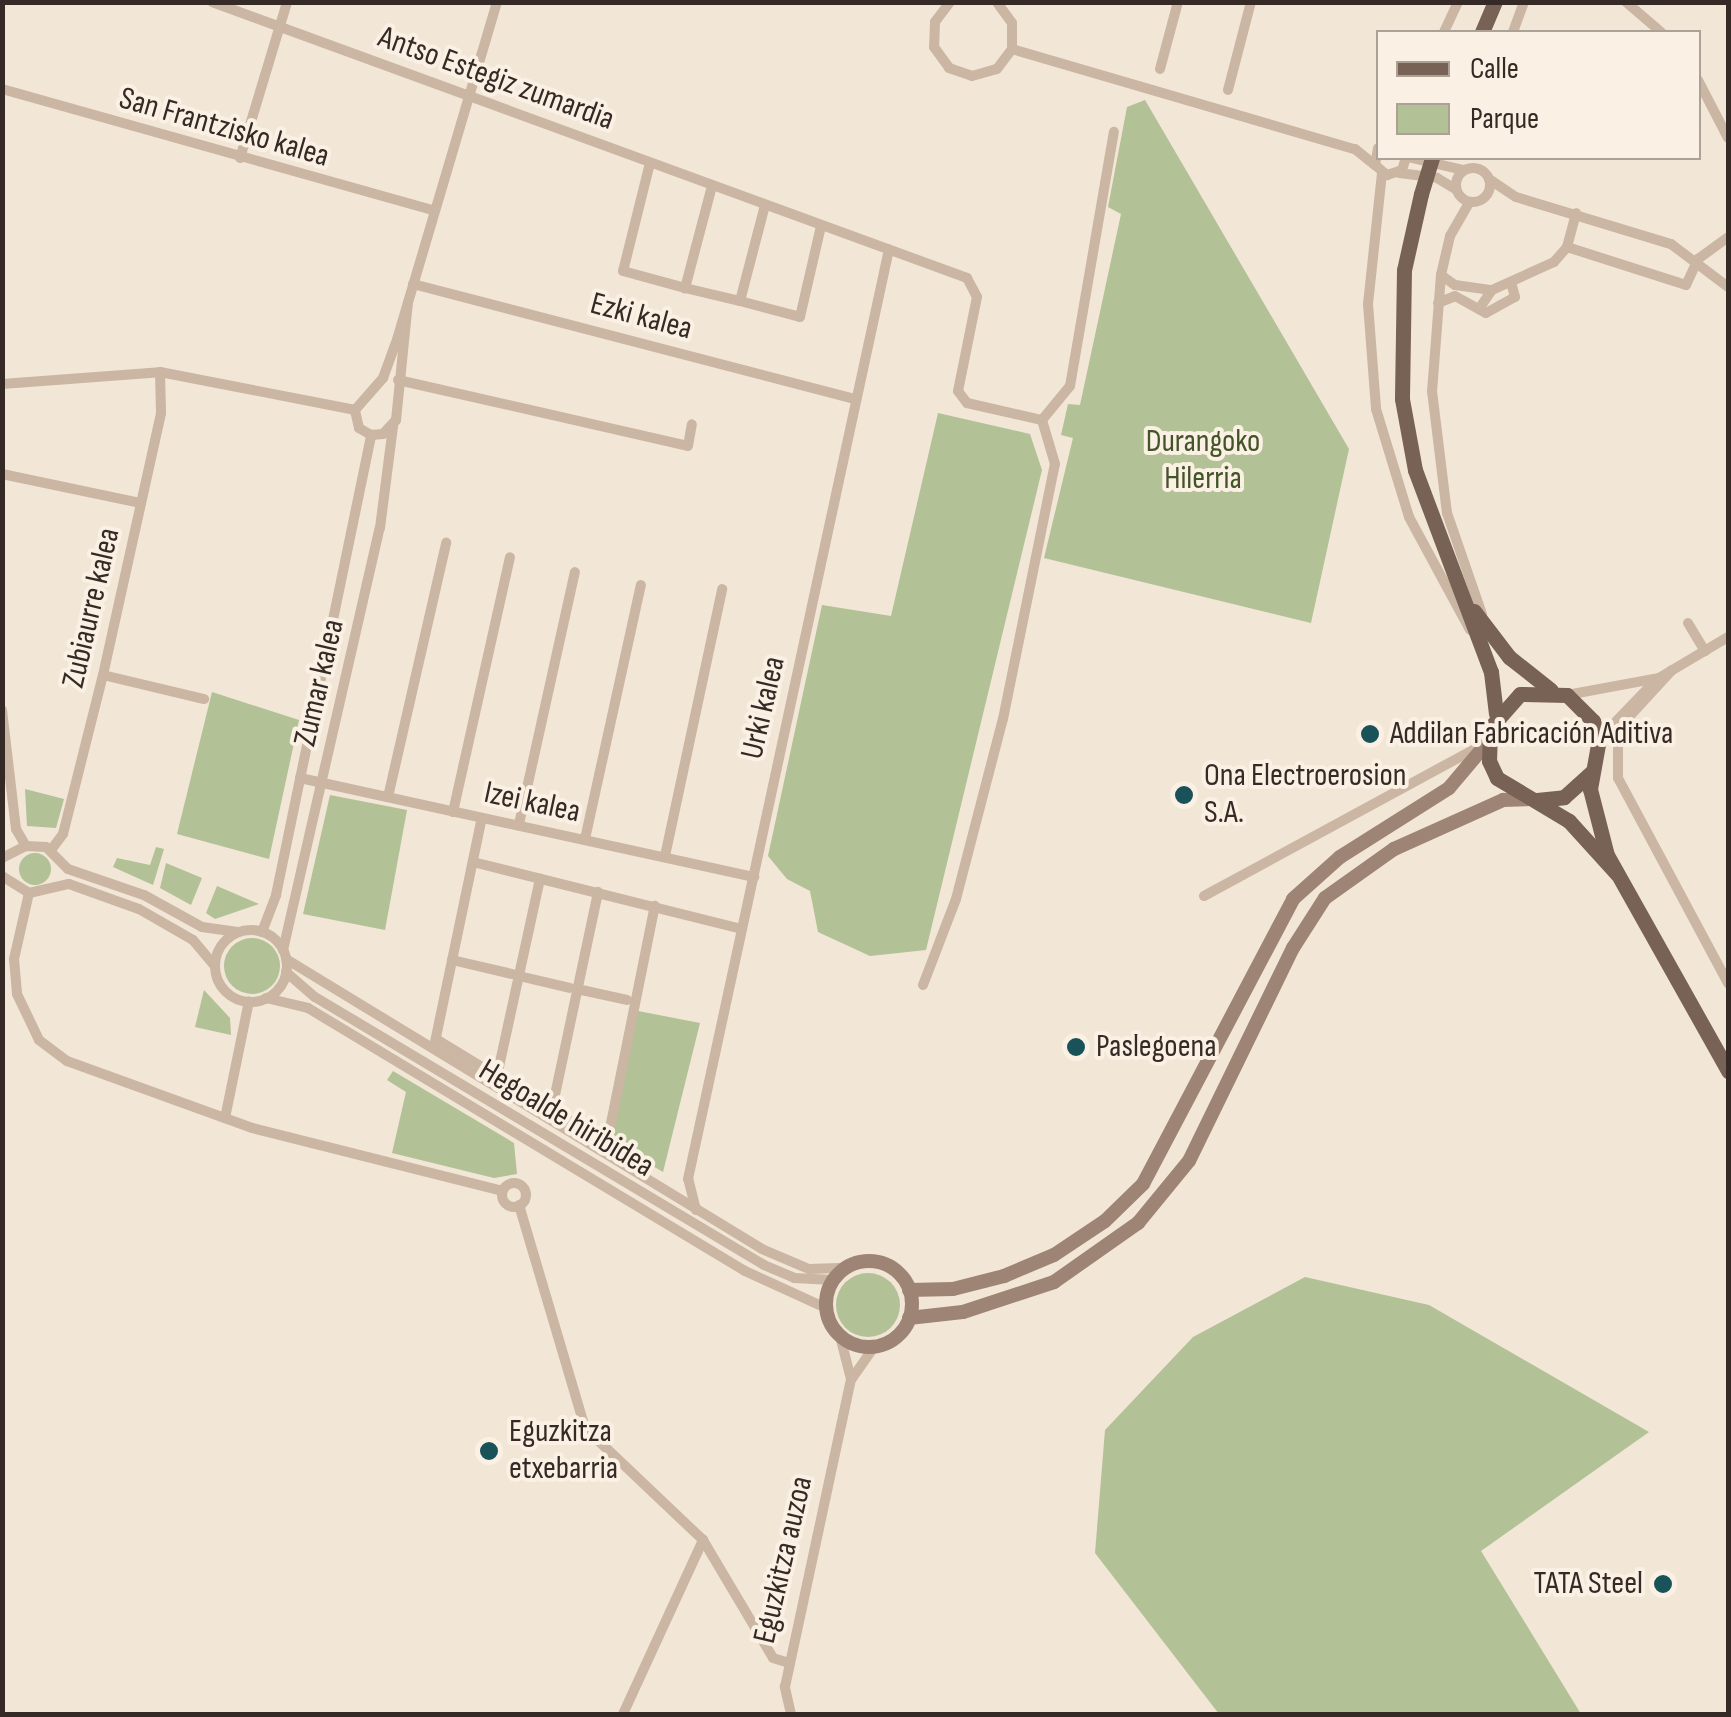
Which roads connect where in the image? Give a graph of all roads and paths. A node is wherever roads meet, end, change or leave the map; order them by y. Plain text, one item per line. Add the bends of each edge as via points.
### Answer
1 (212, 2) edge
2 (287, 2) edge
3 (497, 2) edge
4 (950, 2) edge
5 (997, 2) edge
6 (1178, 2) edge
7 (1251, 2) edge
8 (1458, 2) edge
9 (1494, 2) edge
10 (1524, 2) edge
11 (1626, 2) edge
12 (279, 26) junction
13 (1445, 30) edge
14 (1483, 30) edge
15 (1514, 30) edge
16 (1659, 30) edge
17 (1012, 49) junction
18 (1160, 69) dead end
19 (1701, 86) edge
20 (2, 88) edge
21 (1228, 90) dead end
22 (468, 96) junction
23 (1114, 132) dead end
24 (1728, 138) edge
25 (1337, 144) junction
26 (1376, 148) edge
27 (240, 158) junction
28 (1379, 160) edge
29 (1408, 160) edge
30 (1427, 160) edge
31 (1431, 160) edge
32 (650, 163) junction
33 (1472, 165) edge
34 (1379, 169) junction
35 (1398, 173) junction
36 (1489, 179) junction
37 (712, 186) junction
38 (1455, 189) junction
39 (1516, 197) junction
40 (1474, 202) junction
41 (765, 205) junction
42 (432, 210) junction
43 (1576, 213) junction
44 (821, 226) junction
45 (1728, 237) edge
46 (1567, 247) junction
47 (890, 249) junction
48 (1698, 259) junction
49 (1441, 275) junction
50 (414, 284) junction
51 (1512, 286) junction
52 (1728, 287) edge
53 (685, 288) junction
54 (1492, 290) junction
55 (740, 301) junction
56 (408, 302) junction
57 (1438, 303) junction
58 (1479, 309) junction
59 (160, 372) junction
60 (398, 380) junction
61 (2, 384) edge
62 (369, 394) junction
63 (856, 400) junction
64 (393, 403) junction
65 (355, 410) junction
66 (1042, 420) junction
67 (692, 424) dead end
68 (393, 426) junction
69 (371, 435) junction
70 (2, 474) edge
71 (140, 503) junction
72 (446, 543) dead end
73 (510, 557) dead end
74 (575, 572) dead end
75 (640, 585) dead end
76 (722, 589) dead end
77 (1688, 624) dead end
78 (1728, 637) edge
79 (1485, 638) junction
80 (1705, 651) junction
81 (1672, 670) junction
82 (104, 675) junction
83 (1659, 678) junction
84 (1559, 693) junction
85 (204, 699) dead end
86 (2, 710) edge
87 (1496, 714) junction
88 (1598, 739) junction
89 (1487, 743) junction
90 (1592, 772) junction
91 (300, 778) junction
92 (323, 783) junction
93 (388, 797) junction
94 (1527, 799) junction
95 (453, 812) junction
96 (482, 818) junction
97 (518, 824) junction
98 (585, 839) junction
99 (26, 846) junction
100 (16, 855) junction
101 (55, 855) junction
102 (664, 856) junction
103 (2, 858) edge
104 (473, 862) junction
105 (1617, 874) junction
106 (754, 876) junction
107 (8, 878) edge
108 (540, 879) junction
109 (53, 886) junction
110 (598, 892) junction
111 (29, 893) junction
112 (1204, 896) dead end
113 (655, 906) junction
114 (742, 929) junction
115 (238, 932) junction
116 (262, 932) junction
117 (284, 954) junction
118 (452, 960) junction
119 (215, 966) junction
120 (286, 972) junction
121 (516, 975) junction
122 (1728, 983) edge
123 (922, 985) dead end
124 (574, 989) junction
125 (266, 998) junction
126 (627, 1000) dead end
127 (249, 1001) junction
128 (434, 1045) junction
129 (1728, 1071) edge
130 (497, 1076) junction
131 (552, 1110) junction
132 (225, 1118) junction
133 (688, 1178) junction
134 (664, 1190) junction
135 (502, 1191) junction
136 (519, 1205) junction
137 (696, 1210) junction
138 (846, 1268) junction
139 (833, 1280) junction
140 (909, 1290) junction
141 (826, 1308) junction
142 (909, 1318) junction
143 (840, 1336) junction
144 (874, 1346) junction
145 (851, 1380) junction
146 (703, 1540) junction
147 (789, 1663) junction
148 (623, 1714) edge
149 (791, 1714) edge

1 - 12 street, Antso Estegiz zumardia
2 - 12 street
3 - 22 street
4 - 17 street via 933,34 949,68 985,74
5 - 17 street via 1012,23
6 - 18 street
7 - 21 street
8 - 13 street
9 - 14 main road
10 - 15 street
11 - 16 street
12 - 22 street, Antso Estegiz zumardia
12 - 27 street
17 - 25 street
19 - 24 street
20 - 27 street, San Frantzisko kalea
22 - 32 street, Antso Estegiz zumardia
22 - 42 street
23 - 66 street via 1070,386
25 - 26 street
25 - 34 street via 1360,151
27 - 42 street, San Frantzisko kalea
28 - 34 street
29 - 35 street
30 - 33 street
31 - 79 main road, bridge via 1404,270 1402,399 1415,470
32 - 37 street, Antso Estegiz zumardia
32 - 53 street via 623,271
33 - 36 street
33 - 38 street
34 - 35 street
34 - 79 street via 1368,304 1376,409 1409,517
35 - 38 street via 1437,178
36 - 39 street
36 - 40 street
37 - 41 street, Antso Estegiz zumardia
37 - 53 street
38 - 40 street
39 - 40 street
39 - 43 street
40 - 49 street via 1450,236
41 - 44 street, Antso Estegiz zumardia
41 - 55 street
42 - 50 street
43 - 46 street
43 - 48 street
44 - 47 street, Antso Estegiz zumardia
44 - 55 street via 800,316
45 - 48 street
46 - 48 street via 1686,285
46 - 51 street
47 - 63 street, Urki kalea
47 - 66 street, Antso Estegiz zumardia via 975,286 958,391 968,403
48 - 52 street
49 - 54 street via 1456,285
49 - 57 street
50 - 56 street
50 - 63 street, Ezki kalea
51 - 54 street
51 - 58 street via 1514,297 1494,311
53 - 55 street
54 - 58 street
56 - 60 street
56 - 62 street via 383,378
57 - 58 street via 1456,296
57 - 79 street via 1436,446 1462,570
59 - 61 street
59 - 65 street
59 - 71 street, Zubiaurre kalea via 161,413
60 - 64 street
60 - 67 street via 688,446
62 - 64 street
62 - 65 street
63 - 106 street, Urki kalea
64 - 68 street
65 - 69 street via 356,423
66 - 123 street via 1055,464 1034,574 956,899
68 - 69 street
68 - 92 street, Zumar kalea via 380,528
69 - 91 street
70 - 71 street
71 - 82 street, Zubiaurre kalea
72 - 93 street
73 - 95 street
74 - 97 street
75 - 98 street
76 - 102 street
77 - 80 street
78 - 80 street
79 - 84 main road
79 - 87 main road
80 - 81 street
81 - 83 street
81 - 122 street via 1629,717 1618,746 1618,778
82 - 85 street
82 - 101 street, Zubiaurre kalea
83 - 84 street
83 - 88 street
84 - 87 main road via 1520,694
84 - 88 main road via 1582,706
86 - 99 street via 16,829
87 - 89 main road
88 - 90 main road
89 - 94 main road via 1497,778
89 - 112 street
89 - 140 main road via 1448,788 1340,856 1293,899 1144,1184 1105,1221 1054,1255 1004,1276 952,1289
90 - 94 main road via 1564,797
90 - 105 main road via 1594,814
91 - 92 street, Izei kalea
91 - 116 street
92 - 93 street, Izei kalea
92 - 117 street, Zumar kalea
93 - 95 street, Izei kalea
94 - 105 main road via 1569,821
94 - 142 main road via 1503,800 1394,848 1325,898 1285,964 1189,1160 1138,1223 1054,1282 964,1312
95 - 96 street, Izei kalea
96 - 97 street, Izei kalea
96 - 104 street
97 - 98 street, Izei kalea
98 - 102 street, Izei kalea
99 - 100 street
99 - 101 street
100 - 103 street
100 - 107 street
101 - 109 street
101 - 115 street via 202,927
102 - 106 street, Izei kalea
104 - 108 street
104 - 118 street
105 - 129 main road
106 - 114 street, Urki kalea
107 - 111 street
108 - 110 street
108 - 121 street, Hegoalde hiribidea
109 - 111 street
109 - 119 street via 80,886 139,909 194,940
110 - 113 street
110 - 124 street, Hegoalde hiribidea
111 - 132 street via 13,972 21,1010 46,1047 67,1061
113 - 114 street
113 - 131 street, Hegoalde hiribidea via 607,1142
114 - 133 street, Urki kalea
115 - 116 street
115 - 119 street via 224,942
116 - 117 street
117 - 120 street
117 - 128 street
118 - 121 street
118 - 128 street
119 - 127 street via 228,993
120 - 125 street
120 - 139 street, Hegoalde hiribidea via 315,997 748,1256 794,1278
121 - 124 street
121 - 130 street, Hegoalde hiribidea
124 - 126 street
124 - 131 street, Hegoalde hiribidea
125 - 127 street
125 - 141 street via 308,1008 745,1271
127 - 132 street
128 - 130 street, Hegoalde hiribidea
128 - 134 street
130 - 131 street, Hegoalde hiribidea
132 - 135 street
133 - 134 street
133 - 137 street
134 - 137 street
135 - 136 street via 508,1204
135 - 136 street via 510,1183 522,1186
136 - 146 street, Eguzkitza auzoa via 586,1428
137 - 138 street via 799,1266
138 - 139 main road
138 - 140 main road via 883,1264
139 - 141 main road
140 - 142 main road
141 - 143 main road
142 - 144 main road via 892,1340
143 - 144 main road
143 - 145 street
144 - 145 street
145 - 147 street, Eguzkitza auzoa
146 - 147 street, Eguzkitza auzoa via 774,1658
146 - 148 street
147 - 149 street, Eguzkitza auzoa via 784,1687

